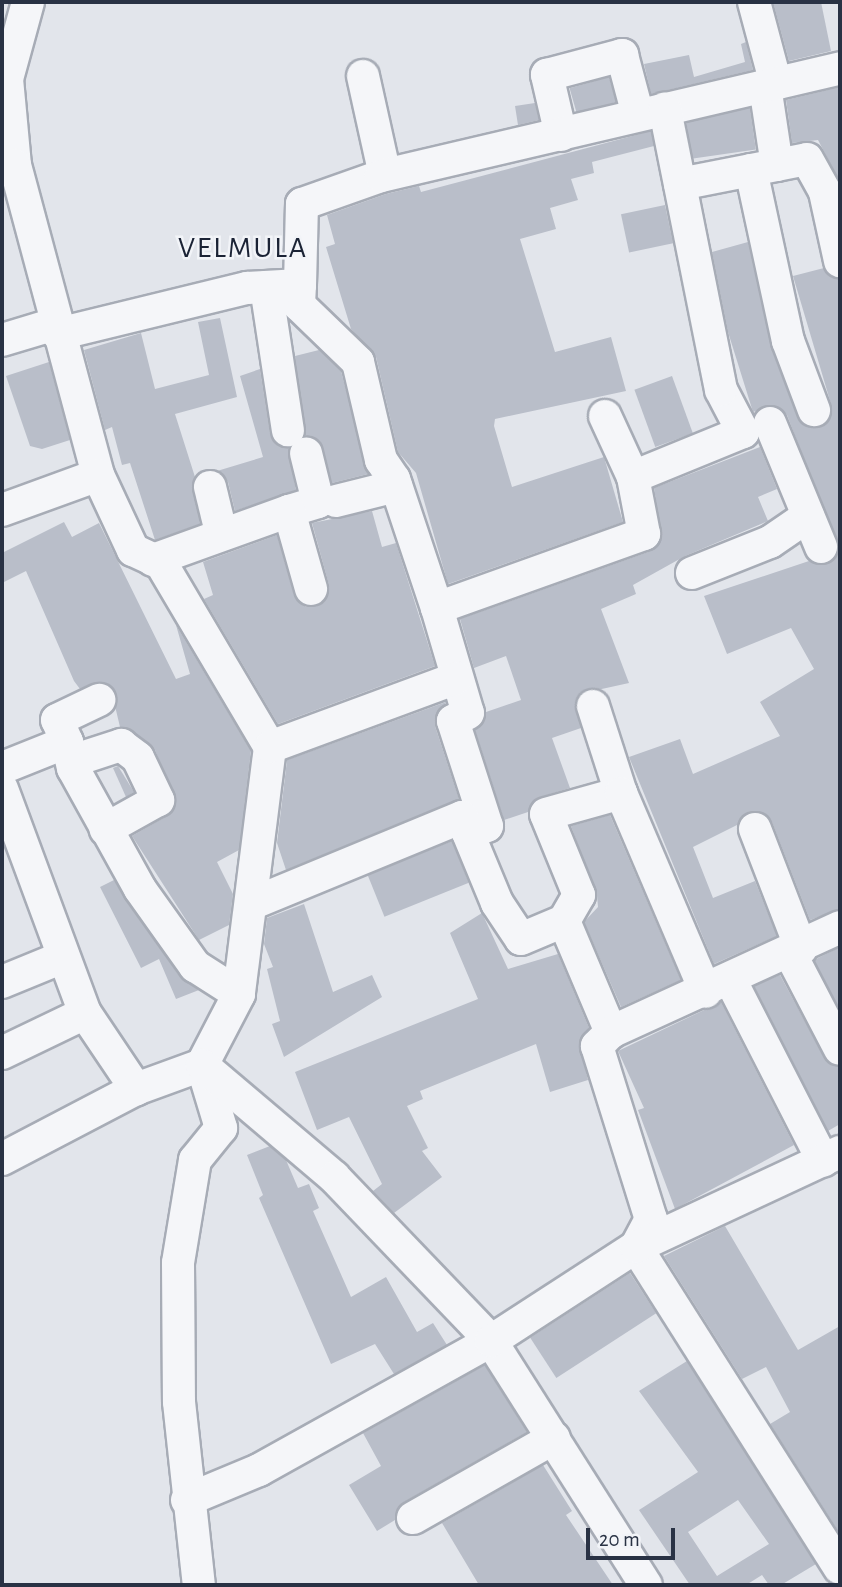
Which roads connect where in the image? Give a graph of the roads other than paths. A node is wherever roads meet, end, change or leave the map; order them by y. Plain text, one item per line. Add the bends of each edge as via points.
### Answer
1 (754, 2) edge
2 (19, 8) edge
3 (840, 68) edge
4 (363, 76) dead end
5 (770, 85) junction
6 (652, 112) junction
7 (561, 135) junction
8 (764, 167) junction
9 (385, 175) junction
10 (680, 184) junction
11 (840, 261) edge
12 (300, 285) junction
13 (267, 287) junction
14 (56, 329) junction
15 (2, 340) edge
16 (827, 407) edge
17 (606, 415) dead end
18 (757, 428) junction
19 (98, 475) junction
20 (633, 477) junction
21 (396, 486) junction
22 (210, 487) dead end
23 (336, 501) dead end
24 (2, 510) edge
25 (289, 512) junction
26 (808, 516) junction
27 (221, 532) junction
28 (821, 547) dead end
29 (153, 560) junction
30 (692, 573) dead end
31 (311, 589) dead end
32 (437, 608) junction
33 (457, 678) junction
34 (99, 700) dead end
35 (593, 706) dead end
36 (270, 747) junction
37 (69, 752) junction
38 (2, 768) edge
39 (2, 789) edge
40 (621, 793) junction
41 (106, 829) junction
42 (755, 829) dead end
43 (468, 833) junction
44 (12, 861) edge
45 (251, 904) junction
46 (564, 922) junction
47 (840, 927) edge
48 (796, 951) junction
49 (63, 957) junction
50 (2, 982) edge
51 (718, 987) junction
52 (239, 994) junction
53 (85, 1013) junction
54 (611, 1032) junction
55 (840, 1049) edge
56 (2, 1053) edge
57 (202, 1065) junction
58 (136, 1088) junction
59 (832, 1157) edge
60 (2, 1159) edge
61 (636, 1247) junction
62 (491, 1340) junction
63 (554, 1438) junction
64 (187, 1500) junction
65 (413, 1518) dead end
66 (840, 1568) edge
67 (840, 1576) edge
68 (200, 1585) edge
69 (646, 1585) edge
70 (825, 1585) edge

1 - 5 street
2 - 14 street via 8,92 15,165
3 - 5 street
4 - 9 street
5 - 6 street
5 - 8 street
6 - 7 street
6 - 7 street via 622,55 547,75
6 - 10 street
7 - 9 street
8 - 10 street
8 - 11 street via 807,159 825,192
8 - 16 street via 788,341
9 - 12 street via 302,204
10 - 18 street via 720,390
12 - 13 street
12 - 21 street via 299,305 358,362 381,460
13 - 14 street
13 - 25 street via 297,442 318,502
14 - 15 street
14 - 19 street
16 - 18 street
17 - 20 street
18 - 20 street
18 - 26 street
19 - 24 street
19 - 29 street via 132,550
20 - 32 street via 644,534
21 - 23 street
21 - 32 street
22 - 27 street
25 - 27 street
25 - 31 street
26 - 28 street
26 - 30 street via 770,542
27 - 29 street
29 - 36 street
32 - 33 street
33 - 36 street
33 - 43 street via 467,713 453,721 487,826
34 - 37 street via 57,720
35 - 40 street
36 - 45 street
37 - 38 street
37 - 41 street
37 - 41 street via 121,745 138,758 158,800
39 - 44 street
40 - 46 street via 546,814 579,895
40 - 51 street
41 - 52 street via 195,966
42 - 48 street
43 - 45 street via 462,817
43 - 46 street via 498,904 521,939
44 - 49 street
45 - 52 street
46 - 54 street
47 - 48 street
48 - 51 street
48 - 55 street
49 - 50 street
49 - 53 street
51 - 54 street
51 - 59 street
52 - 57 street
53 - 56 street
53 - 58 street
54 - 61 street via 597,1046 651,1219
57 - 58 street
57 - 62 street via 334,1177
57 - 64 street via 221,1128 195,1160 178,1263
58 - 60 street
59 - 61 street
61 - 62 street
61 - 66 street
62 - 63 street
62 - 64 street via 259,1470
63 - 65 street
63 - 69 street
64 - 68 street
67 - 70 street

